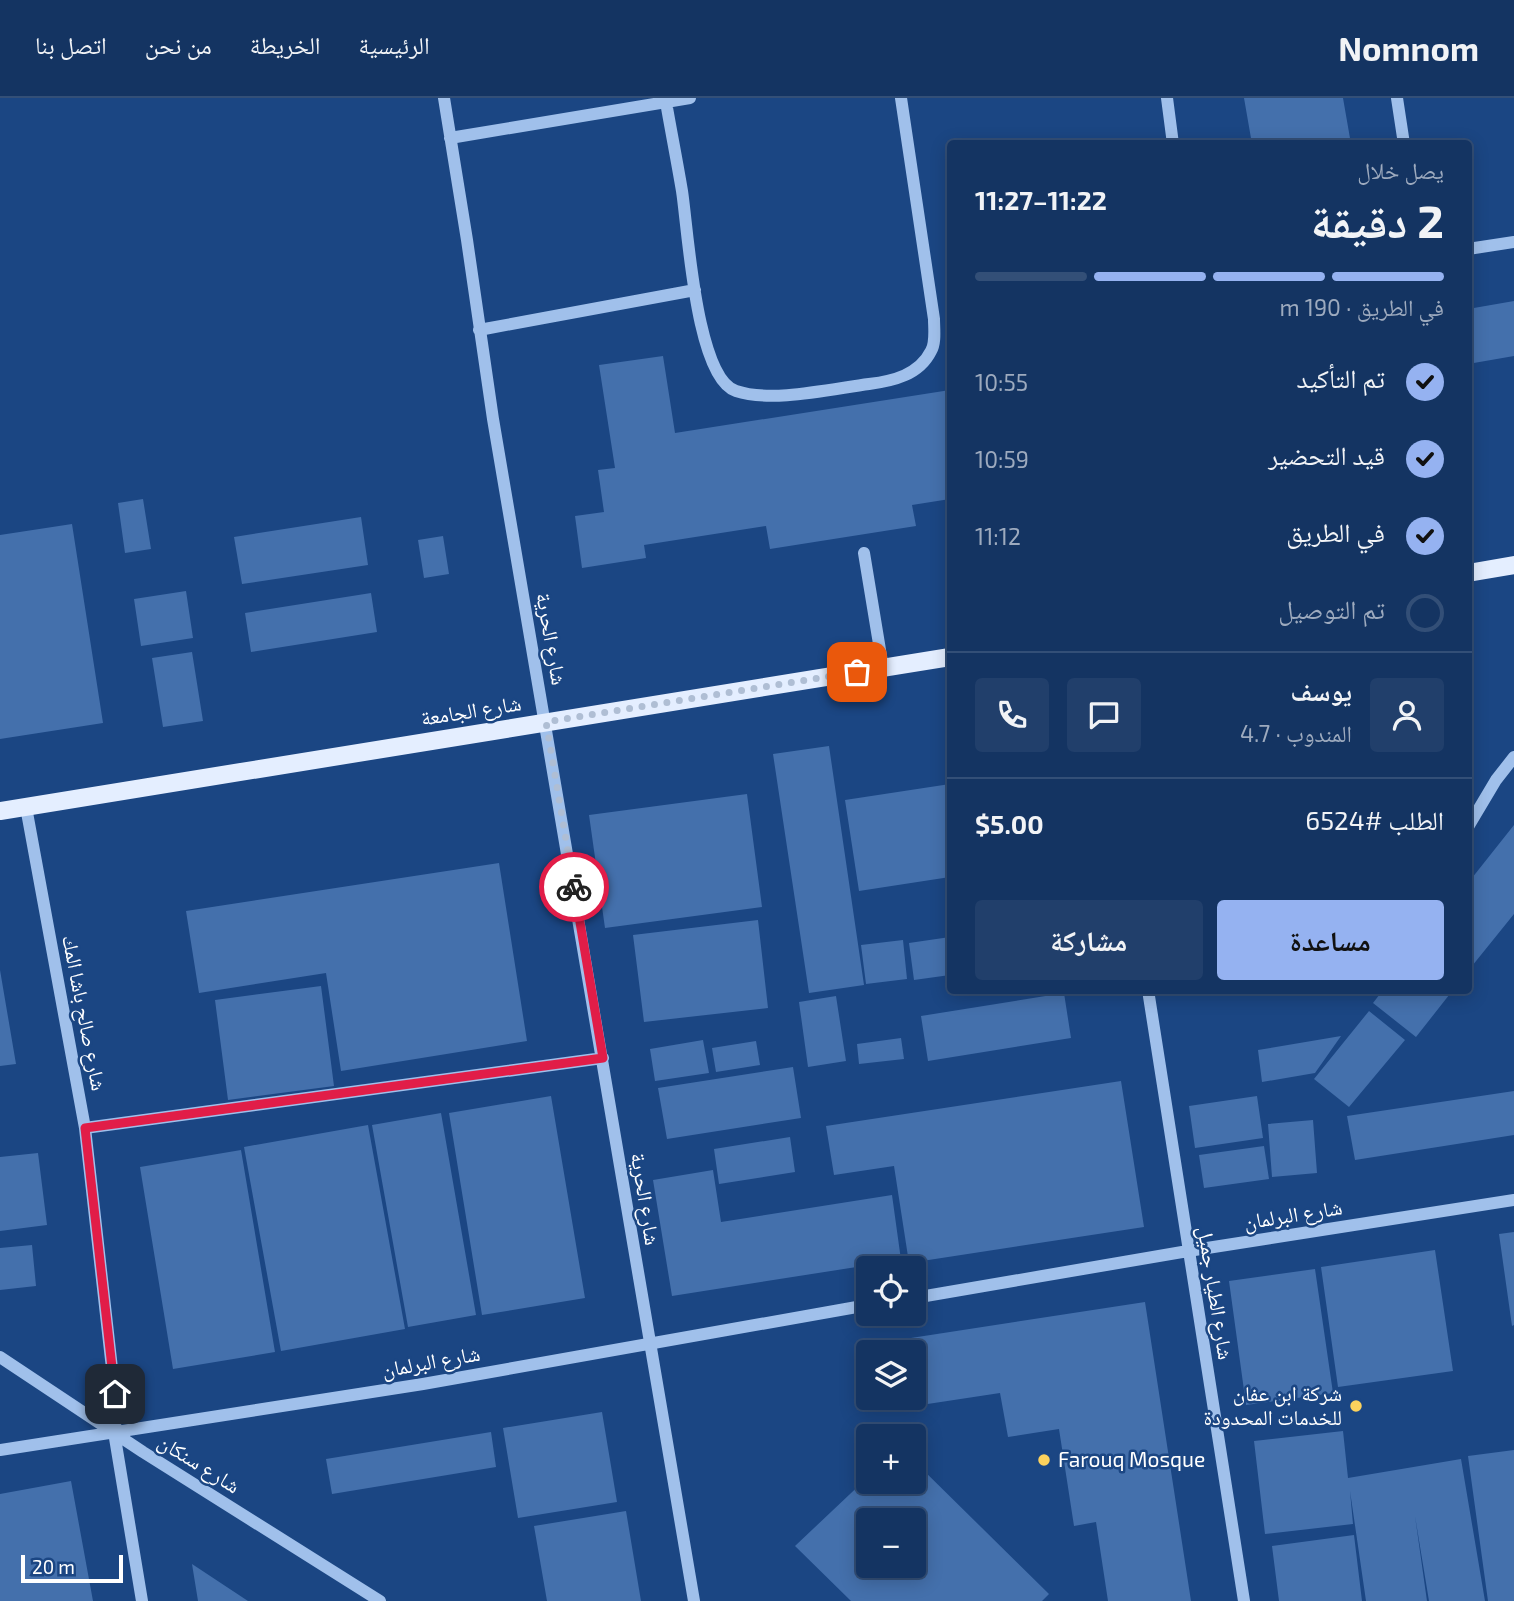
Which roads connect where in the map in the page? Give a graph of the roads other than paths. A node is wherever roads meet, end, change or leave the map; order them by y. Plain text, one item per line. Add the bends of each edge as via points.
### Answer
1 (444, 98) edge
2 (690, 98) edge
3 (901, 98) edge
4 (1167, 98) edge
5 (1397, 98) edge
6 (666, 102) junction
7 (450, 138) junction
8 (1172, 140) edge
9 (1403, 140) edge
10 (1514, 242) edge
11 (1472, 248) edge
12 (695, 290) junction
13 (480, 330) junction
14 (864, 553) dead end
15 (1514, 565) edge
16 (1472, 572) edge
17 (947, 657) edge
18 (883, 668) junction
19 (546, 722) junction
20 (1514, 757) edge
21 (26, 807) junction
22 (0, 811) edge
23 (1472, 820) edge
24 (1149, 994) edge
25 (603, 1058) junction
26 (85, 1128) junction
27 (1514, 1200) edge
28 (1188, 1251) junction
29 (926, 1296) edge
30 (856, 1307) edge
31 (651, 1342) junction
32 (0, 1357) edge
33 (114, 1432) junction
34 (0, 1450) edge
35 (142, 1601) edge
36 (380, 1601) edge
37 (694, 1601) edge
38 (1244, 1601) edge

1 - 7 street, شارع الحرية
2 - 6 street
3 - 12 street via 934,319 933,349 917,369 893,381 765,397 733,391 717,373 706,347
4 - 8 street
5 - 9 street
6 - 7 street
6 - 12 street
7 - 13 street, شارع الحرية
10 - 11 street
12 - 13 street
13 - 19 street, شارع الحرية
14 - 18 street
15 - 16 main road
17 - 18 main road, شارع الجامعة
18 - 19 main road, شارع الجامعة
19 - 21 main road, شارع الجامعة
19 - 25 street, شارع الحرية
20 - 23 street
21 - 22 main road, شارع الجامعة
21 - 26 street, شارع صالح باشا المك
24 - 28 street, شارع الطيار جميل
25 - 26 street
25 - 31 street, شارع الحرية
26 - 33 street, شارع صالح باشا المك via 117,1413
27 - 28 street, شارع البرلمان
28 - 29 street, شارع البرلمان
28 - 38 street, شارع الطيار جميل
30 - 31 street, شارع البرلمان
31 - 33 street, شارع البرلمان via 423,1384
31 - 37 street, شارع الحرية
32 - 33 street, شارع سنكان
33 - 34 street, شارع البرلمان
33 - 35 street, شارع صالح باشا المك
33 - 36 street, شارع سنكان

